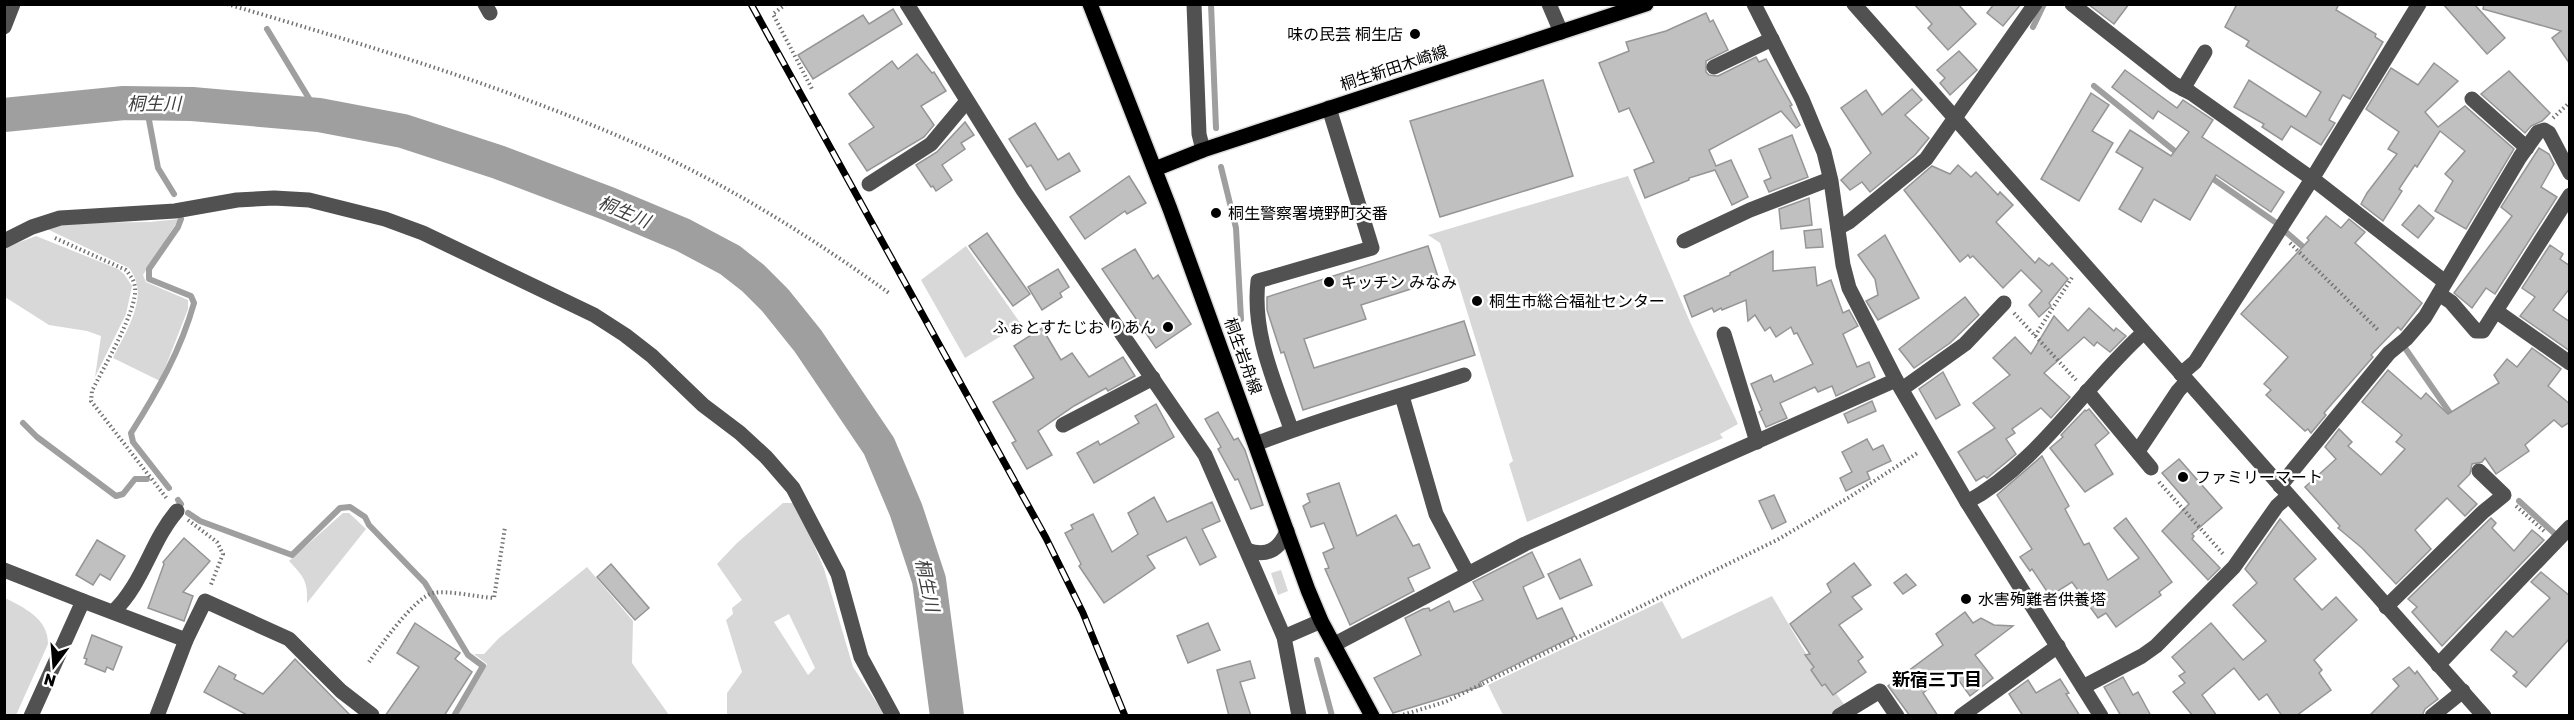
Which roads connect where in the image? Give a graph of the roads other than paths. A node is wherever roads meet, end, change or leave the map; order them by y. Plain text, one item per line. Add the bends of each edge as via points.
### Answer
1 (13, 4) edge
2 (907, 4) edge
3 (1090, 4) edge
4 (1194, 4) edge
5 (1549, 4) edge
6 (1646, 4) edge
7 (1754, 4) edge
8 (1854, 4) edge
9 (2035, 4) edge
10 (2072, 4) edge
11 (2419, 4) edge
12 (4, 27) edge
13 (1561, 32) junction
14 (1772, 39) junction
15 (2205, 52) dead end
16 (1714, 67) dead end
17 (2183, 89) junction
18 (2472, 99) dead end
19 (967, 101) junction
20 (1329, 108) junction
21 (1955, 121) junction
22 (2527, 148) junction
23 (1203, 150) junction
24 (1155, 169) junction
25 (2570, 173) edge
26 (1830, 179) junction
27 (2313, 179) junction
28 (869, 184) dead end
29 (2570, 195) edge
30 (1838, 228) junction
31 (1684, 241) dead end
32 (4, 242) edge
33 (2442, 288) junction
34 (2004, 303) road end
35 (2496, 311) junction
36 (2143, 333) junction
37 (1724, 334) dead end
38 (2570, 363) edge
39 (1464, 375) dead end
40 (1153, 378) junction
41 (2184, 378) junction
42 (1899, 385) junction
43 (2087, 391) junction
44 (1402, 396) junction
45 (1063, 425) dead end
46 (1292, 429) junction
47 (1757, 442) junction
48 (1256, 444) junction
49 (2138, 452) junction
50 (2151, 468) road end
51 (2480, 471) dead end
52 (2284, 491) junction
53 (1967, 502) junction
54 (177, 511) road end
55 (2570, 527) edge
56 (1287, 531) junction
57 (1247, 550) junction
58 (4, 570) edge
59 (1468, 574) junction
60 (83, 601) junction
61 (2386, 607) junction
62 (113, 612) junction
63 (1322, 621) junction
64 (1284, 638) junction
65 (186, 640) junction
66 (1335, 644) junction
67 (2058, 646) junction
68 (2438, 665) junction
69 (2083, 687) junction
70 (2463, 692) junction
71 (372, 715) edge
72 (31, 716) edge
73 (158, 716) edge
74 (893, 716) edge
75 (1299, 716) edge
76 (1372, 716) edge
77 (1839, 716) edge
78 (1897, 716) edge
79 (1961, 716) edge
80 (2101, 716) edge
81 (2432, 716) edge
82 (2484, 716) edge

1 - 12 street
2 - 19 street
3 - 24 main road, 桐生岩舟線
4 - 23 street via 1199,134
5 - 13 street
6 - 13 main road, 桐生新田木崎線
7 - 14 street
8 - 21 street
9 - 21 street
10 - 17 street
11 - 27 street
13 - 20 main road, 桐生新田木崎線
14 - 16 street
14 - 26 street via 1814,127
15 - 17 street
17 - 27 street
18 - 22 street
19 - 28 street via 931,144
19 - 40 street via 1023,190
20 - 23 main road, 桐生新田木崎線
20 - 46 street via 1372,248 1258,281 1260,341
21 - 30 street via 1926,159
21 - 36 street
22 - 25 street via 2544,130
22 - 33 street
23 - 24 main road, 桐生新田木崎線
24 - 48 main road, 桐生岩舟線
26 - 30 street
26 - 31 street
27 - 33 street
27 - 41 street
29 - 35 street
30 - 42 street via 1849,288
32 - 74 street via 60,218 155,213 237,200 309,200 423,233 594,315 625,335 740,433 793,488 838,574 861,657
33 - 35 street via 2476,331 2483,331
33 - 52 street via 2413,332 2389,353
34 - 42 street via 1965,344
35 - 38 street
36 - 41 street
36 - 43 street
37 - 47 street
39 - 44 street
40 - 45 street
40 - 57 street via 1205,455
41 - 49 street
41 - 52 street
42 - 47 street
42 - 53 street
43 - 49 street
43 - 53 street via 2029,453 1986,491
44 - 46 street
44 - 59 street via 1436,514
46 - 48 street
47 - 59 street via 1525,544
48 - 56 main road, 桐生岩舟線
49 - 50 street
51 - 61 street via 2504,495
52 - 61 street
52 - 69 street via 2234,567 2156,646
53 - 67 street
54 - 62 street via 123,602
55 - 68 street
56 - 57 street via 1274,550
56 - 63 main road, 桐生岩舟線
57 - 64 street
58 - 60 street
59 - 66 street
60 - 62 street
60 - 72 street
61 - 68 street
62 - 65 street
63 - 64 street
63 - 66 main road, 桐生岩舟線
64 - 75 street
65 - 71 street via 205,601 290,639 341,691
65 - 73 street
66 - 76 main road, 桐生岩舟線
67 - 69 street
67 - 79 street
68 - 70 street
69 - 80 street
70 - 81 street
70 - 82 street
77 - 78 street via 1880,691

